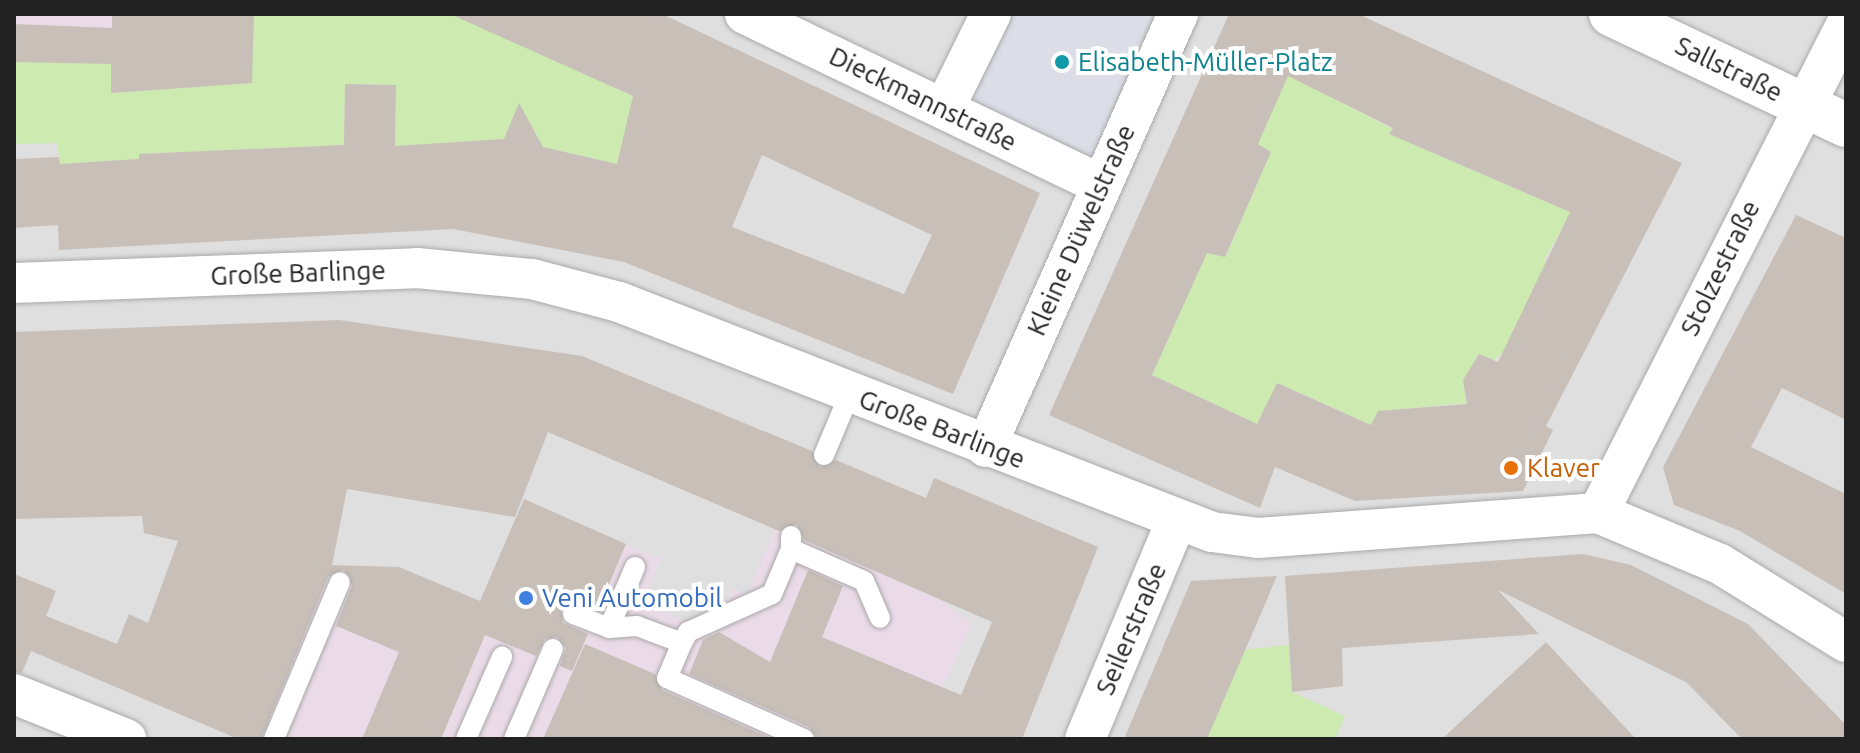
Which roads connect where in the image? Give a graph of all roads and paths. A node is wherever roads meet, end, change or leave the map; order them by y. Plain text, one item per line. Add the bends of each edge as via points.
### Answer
1 (745, 14) edge
2 (991, 14) edge
3 (1178, 14) edge
4 (1611, 14) edge
5 (1846, 25) edge
6 (1803, 104) junction
7 (944, 109) junction
8 (1846, 125) edge
9 (1100, 184) junction
10 (14, 283) edge
11 (850, 393) junction
12 (986, 447) junction
13 (824, 455) dead end
14 (1598, 513) junction
15 (1177, 519) junction
16 (635, 567) dead end
17 (340, 582) dead end
18 (573, 614) dead end
19 (880, 618) dead end
20 (609, 628) junction
21 (1846, 642) edge
22 (682, 643) junction
23 (553, 649) dead end
24 (502, 657) dead end
25 (14, 694) edge
26 (126, 739) edge
27 (274, 739) edge
28 (466, 739) edge
29 (514, 739) edge
30 (804, 739) edge
31 (1085, 739) edge

1 - 7 street, Dieckmannstraße
2 - 7 street
3 - 9 street, Kleine Düwelstraße
4 - 6 street, Sallstraße
5 - 6 street, Stolzestraße
6 - 8 street, Sallstraße
6 - 14 street, Stolzestraße
7 - 9 street, Dieckmannstraße
9 - 12 street, Kleine Düwelstraße
10 - 11 street, Große Barlinge via 476,270 619,302
11 - 12 street, Große Barlinge
11 - 13 lane
12 - 15 street, Große Barlinge
14 - 15 street, Große Barlinge via 1258,538
14 - 21 street, Große Barlinge via 1720,564
15 - 31 street, Seilerstraße
16 - 20 lane
17 - 27 lane
18 - 20 lane
19 - 22 lane via 864,581 791,542 772,594 688,632
20 - 22 lane via 637,626
22 - 30 lane via 667,678
23 - 29 lane
24 - 28 lane
25 - 26 street

